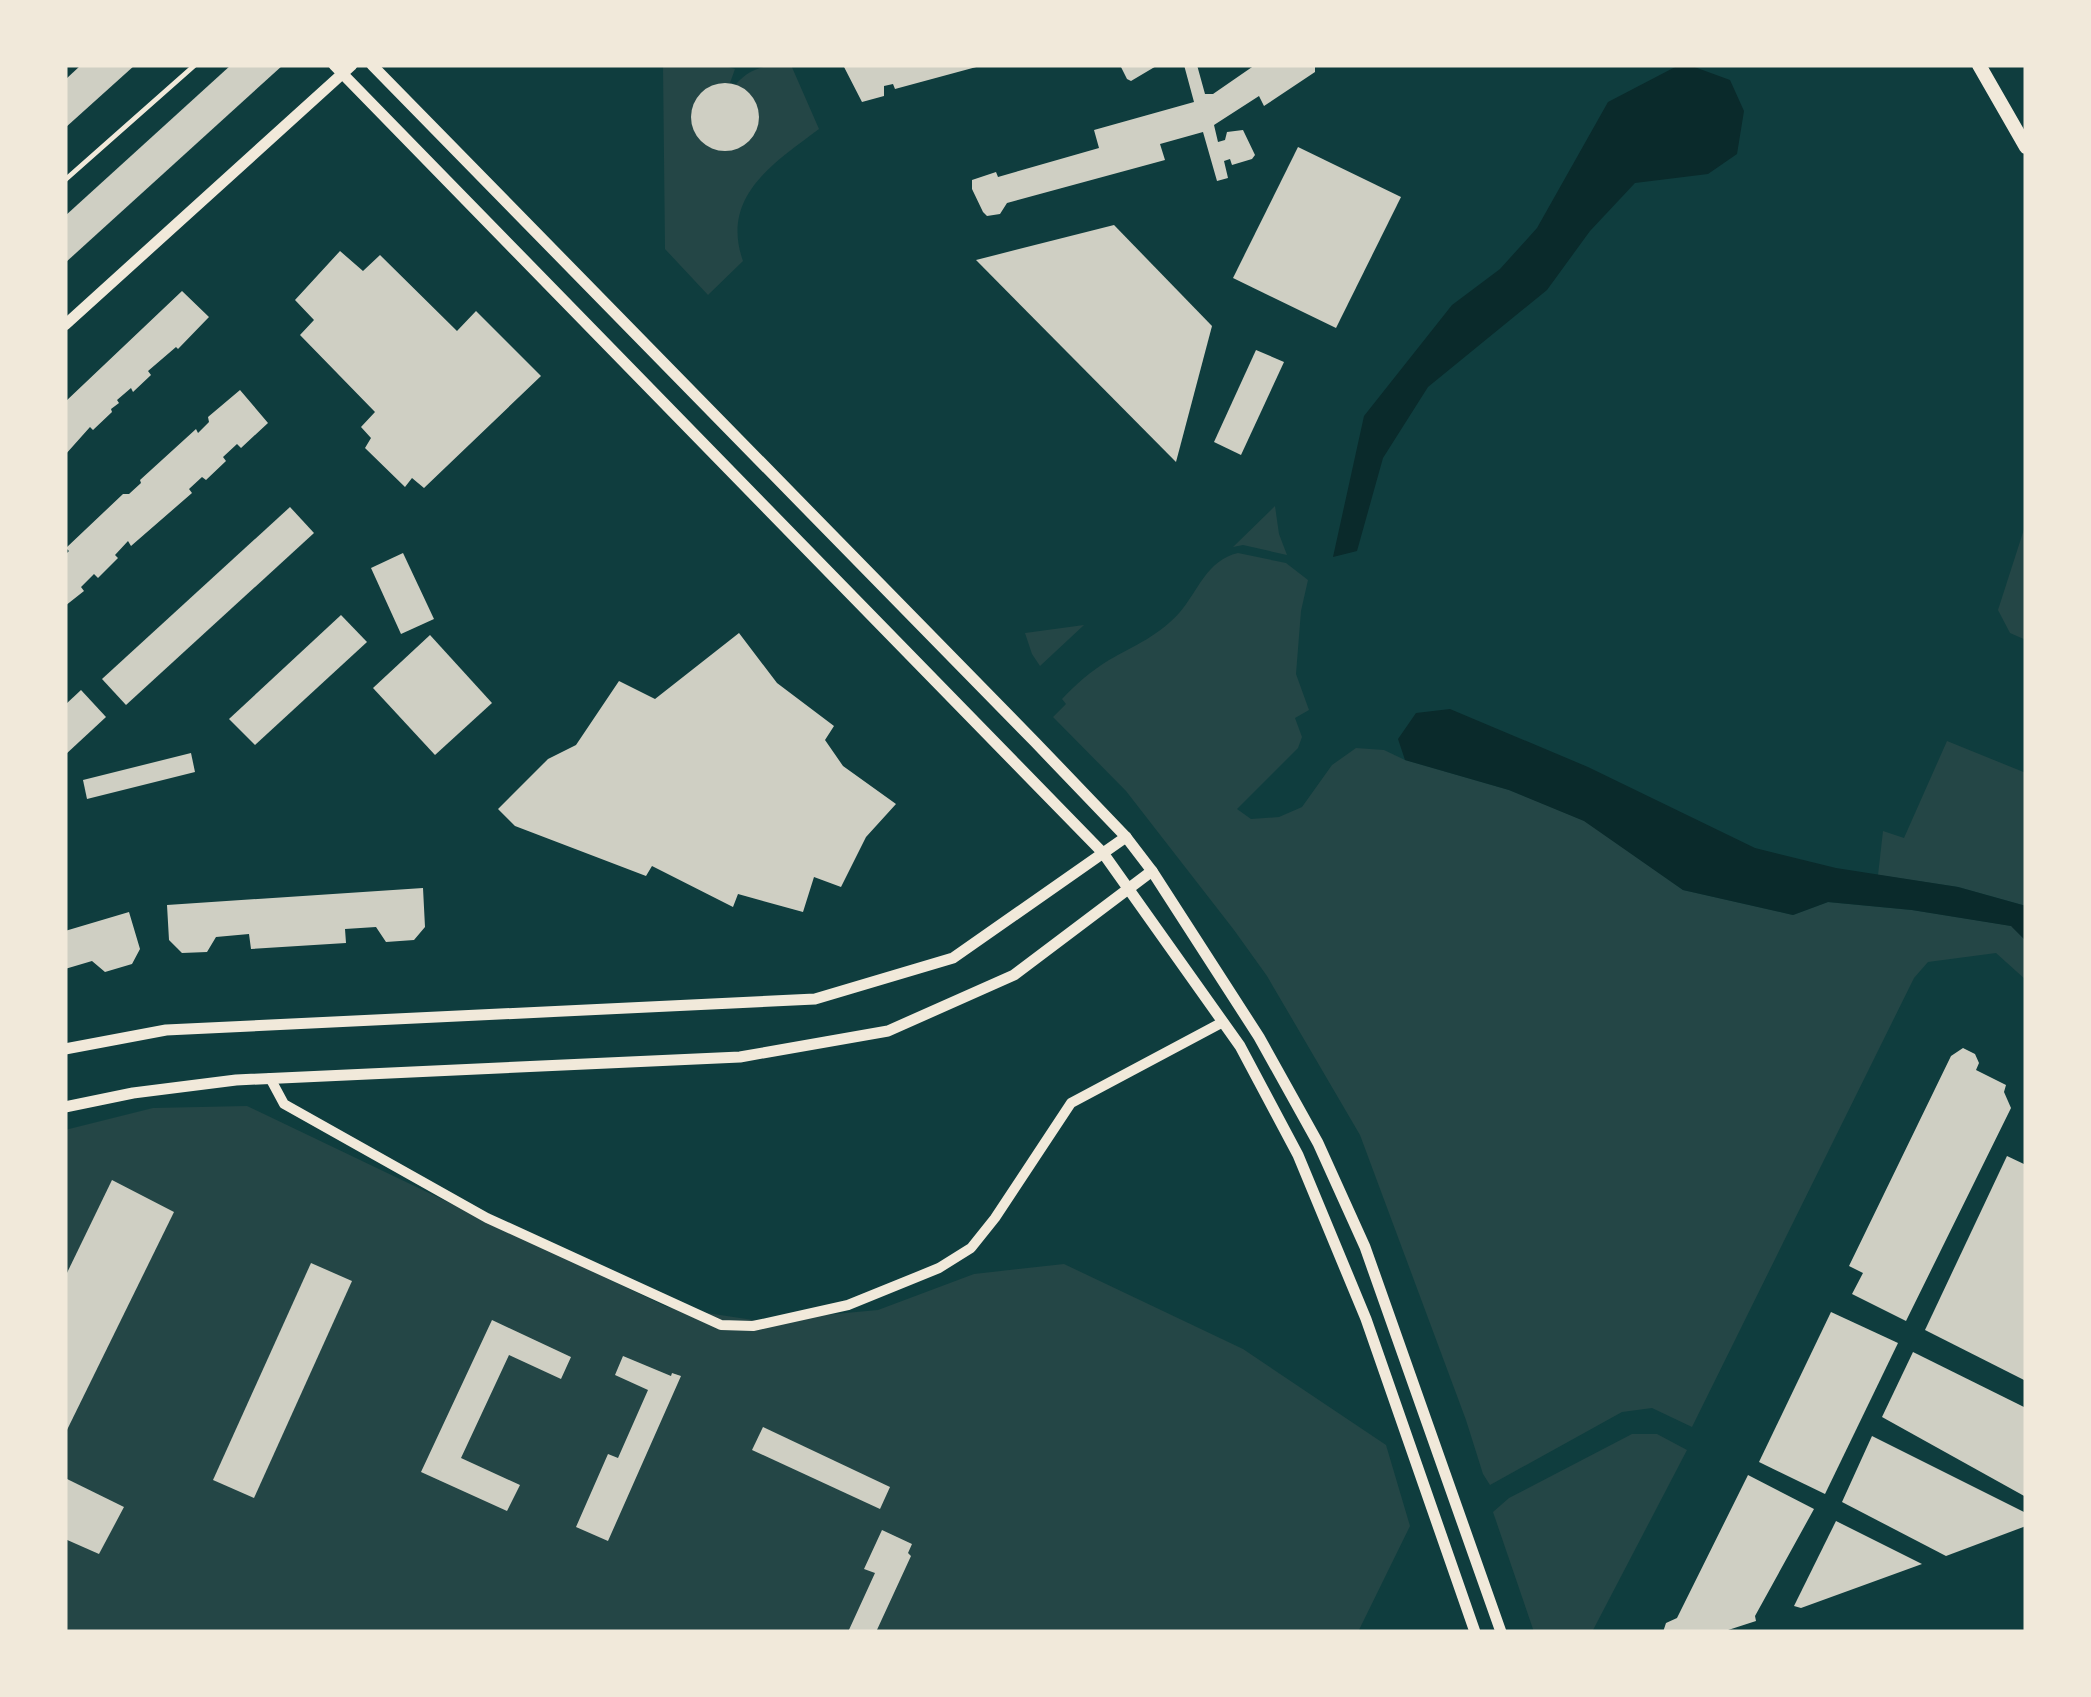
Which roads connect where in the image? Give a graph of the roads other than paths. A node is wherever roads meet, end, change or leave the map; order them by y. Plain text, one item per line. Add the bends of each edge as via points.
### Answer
1 (195, 65) edge
2 (372, 65) edge
3 (1979, 65) edge
4 (343, 68) edge
5 (2026, 147) edge
6 (65, 180) edge
7 (65, 325) edge
8 (1126, 838) junction
9 (1102, 854) junction
10 (1152, 871) junction
11 (1128, 887) junction
12 (1223, 1022) junction
13 (65, 1049) edge
14 (270, 1078) junction
15 (65, 1107) edge
16 (1475, 1632) edge
17 (1502, 1632) edge

1 - 6 lane
2 - 8 street
3 - 5 main road
4 - 7 street
4 - 9 street
8 - 9 street
8 - 10 street
9 - 11 street
9 - 13 street via 952,958 816,999 166,1030
10 - 11 street
10 - 17 street via 1260,1037 1318,1143 1358,1230
11 - 12 street
11 - 14 street via 1014,976 888,1031 740,1056
12 - 14 street via 1071,1103 971,1248 940,1268 848,1305 752,1326 721,1325 487,1218 284,1104
12 - 16 street via 1298,1154 1366,1320
14 - 15 street

